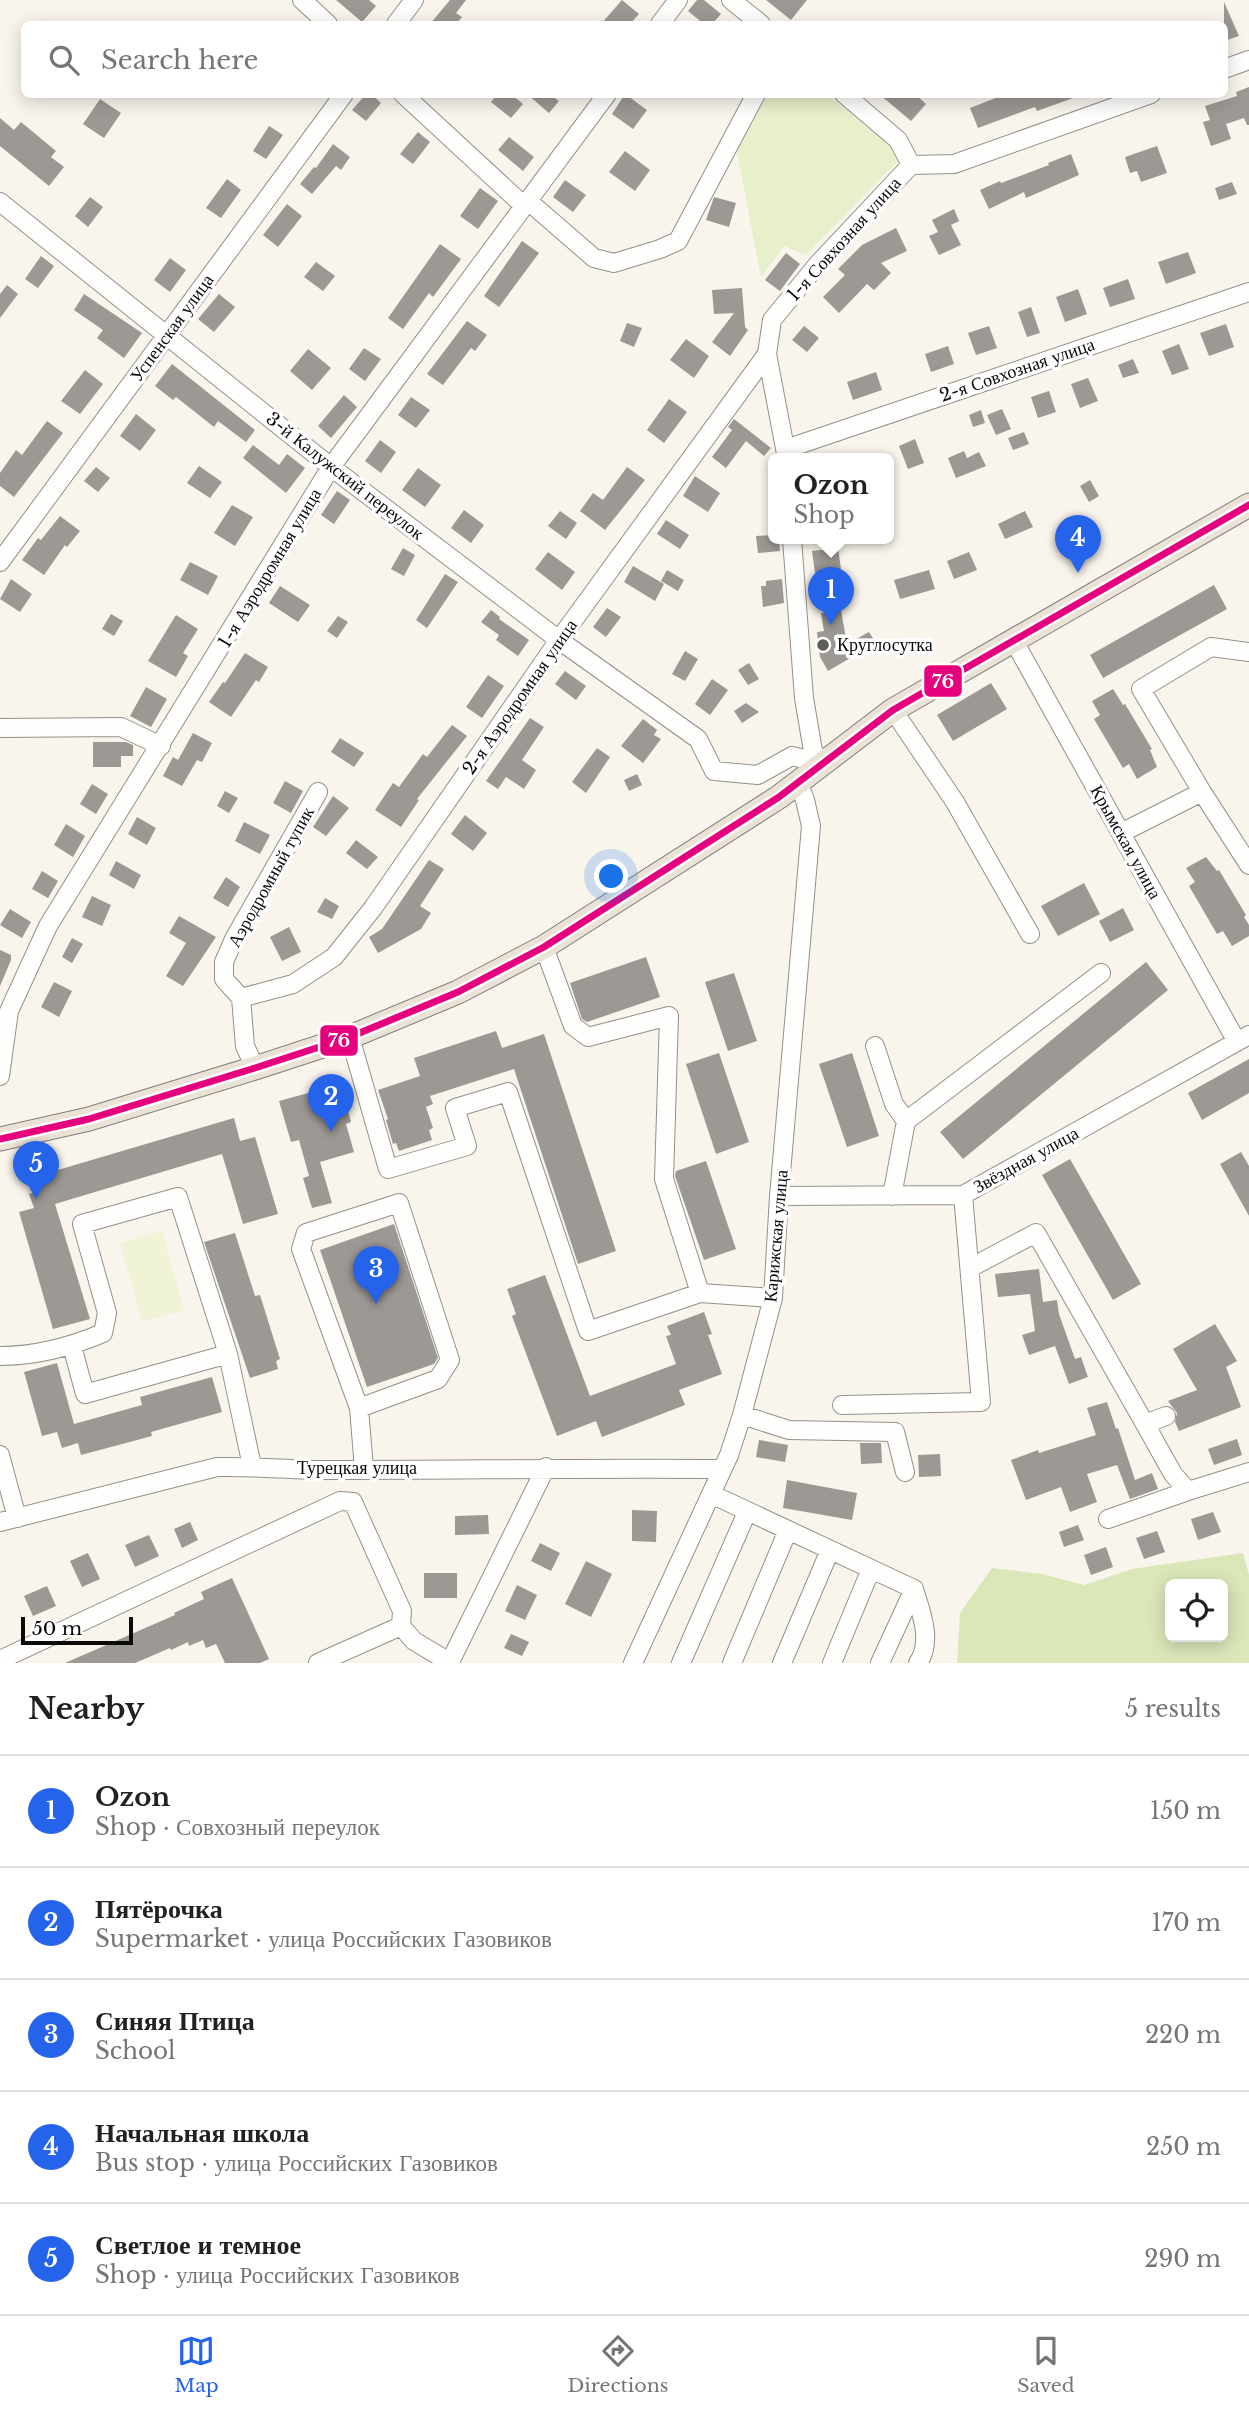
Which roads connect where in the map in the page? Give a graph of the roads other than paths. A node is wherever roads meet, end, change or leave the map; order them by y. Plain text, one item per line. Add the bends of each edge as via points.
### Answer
1 (302, 0) edge
2 (414, 0) edge
3 (678, 0) edge
4 (731, 0) edge
5 (325, 21) edge
6 (398, 21) edge
7 (662, 21) edge
8 (757, 21) edge
9 (1249, 60) edge
10 (1228, 68) edge
11 (341, 98) edge
12 (408, 98) edge
13 (604, 98) edge
14 (754, 98) edge
15 (849, 98) edge
16 (1141, 98) edge
17 (911, 165) junction
18 (0, 202) edge
19 (525, 202) junction
20 (1249, 292) edge
21 (167, 336) junction
22 (767, 354) junction
23 (786, 453) edge
24 (789, 453) edge
25 (331, 467) junction
26 (1249, 505) edge
27 (792, 544) edge
28 (0, 562) edge
29 (559, 640) junction
30 (1014, 642) junction
31 (1249, 652) edge
32 (894, 709) junction
33 (0, 728) edge
34 (161, 746) junction
35 (824, 764) junction
36 (799, 784) junction
37 (318, 792) dead end
38 (1202, 792) junction
39 (1121, 833) junction
40 (1249, 865) edge
41 (1030, 934) dead end
42 (544, 947) junction
43 (1101, 973) dead end
44 (241, 998) junction
45 (350, 1037) junction
46 (1243, 1039) edge
47 (875, 1046) dead end
48 (255, 1068) junction
49 (0, 1076) edge
50 (906, 1121) junction
51 (0, 1139) edge
52 (963, 1195) junction
53 (779, 1196) junction
54 (892, 1196) junction
55 (970, 1268) junction
56 (700, 1293) junction
57 (773, 1298) junction
58 (72, 1346) junction
59 (228, 1354) junction
60 (0, 1356) edge
61 (842, 1405) dead end
62 (359, 1408) junction
63 (742, 1415) junction
64 (1166, 1416) dead end
65 (1145, 1424) junction
66 (0, 1455) edge
67 (252, 1466) junction
68 (545, 1467) junction
69 (364, 1469) junction
70 (721, 1469) junction
71 (905, 1472) dead end
72 (1249, 1472) edge
73 (1188, 1491) junction
74 (711, 1494) junction
75 (747, 1512) junction
76 (1108, 1519) dead end
77 (8, 1520) edge
78 (788, 1530) junction
79 (830, 1549) junction
80 (871, 1569) junction
81 (914, 1589) junction
82 (401, 1626) junction
83 (0, 1660) edge
84 (318, 1663) edge
85 (450, 1663) edge
86 (633, 1663) edge
87 (681, 1663) edge
88 (732, 1663) edge
89 (782, 1663) edge
90 (832, 1663) edge
91 (880, 1663) edge
92 (918, 1663) edge

1 - 5 street
2 - 6 street
3 - 7 street
4 - 8 street
9 - 10 street
11 - 21 street, Успенская улица
12 - 19 street
13 - 19 street, 1-я Аэродромная улица
14 - 19 street via 678,241 614,263 594,258
15 - 17 street via 898,140
16 - 17 street, 1-я Совхозная улица via 954,164
17 - 22 street, 1-я Совхозная улица via 814,267 772,320
18 - 21 street, 3-й Калужский переулок
19 - 25 street, 1-я Аэродромная улица
20 - 24 street, 2-я Совхозная улица
21 - 25 street, 3-й Калужский переулок
21 - 28 street, Успенская улица
22 - 23 street
22 - 29 street, 2-я Аэродромная улица
25 - 29 street, 3-й Калужский переулок
25 - 34 street, 1-я Аэродромная улица
26 - 30 main road
27 - 35 street via 808,728 813,751
29 - 35 street, 3-й Калужский переулок via 698,739 714,771 758,775 792,756
29 - 44 street, 2-я Аэродромная улица via 334,957 293,984
30 - 32 main road
30 - 39 street, Крымская улица
31 - 38 street via 1210,647 1141,689
32 - 35 main road
32 - 41 street via 955,802
33 - 34 street via 121,727
34 - 49 street, 1-я Аэродромная улица via 48,926 9,1010
35 - 36 main road
36 - 42 main road
36 - 53 street, Карижская улица via 810,825
37 - 44 street, Аэродромный тупик via 224,962 224,979
38 - 39 street
38 - 40 street
39 - 46 street, Крымская улица
42 - 45 main road via 458,992
42 - 56 street via 573,1026 588,1037 669,1016 664,1180
43 - 50 street
44 - 48 street via 245,1046
45 - 48 main road
45 - 56 street via 388,1169 467,1146 456,1108 508,1092 588,1331
46 - 52 street, Звёздная улица
47 - 50 street via 894,1104
48 - 51 main road via 89,1119
50 - 54 street
52 - 54 street, Звёздная улица
52 - 55 street
53 - 54 street, Звёздная улица
53 - 57 street, Карижская улица
55 - 61 street via 981,1402
55 - 65 street via 1036,1233
56 - 57 street
57 - 63 street, Карижская улица
58 - 59 street via 85,1394
58 - 59 street via 103,1333 107,1313 82,1224 178,1197
58 - 60 street
59 - 67 street
62 - 62 street via 438,1379 450,1360 399,1203 306,1233 301,1248
62 - 69 street
63 - 70 street, Карижская улица
63 - 71 street via 789,1430 895,1432
64 - 65 street
65 - 73 street
66 - 77 street
67 - 69 street, Турецкая улица
67 - 77 street, Турецкая улица via 217,1467
68 - 69 street, Турецкая улица
68 - 70 street, Турецкая улица
68 - 85 street
70 - 74 street, Карижская улица
72 - 73 street
73 - 76 street
74 - 75 street
74 - 86 street, Карижская улица
75 - 78 street
75 - 87 street
78 - 79 street
78 - 88 street
79 - 80 street
79 - 89 street
80 - 81 street
80 - 90 street
81 - 91 street
81 - 92 street via 926,1628
82 - 83 street via 402,1611 353,1502 340,1501
82 - 84 street
82 - 85 street via 414,1641

